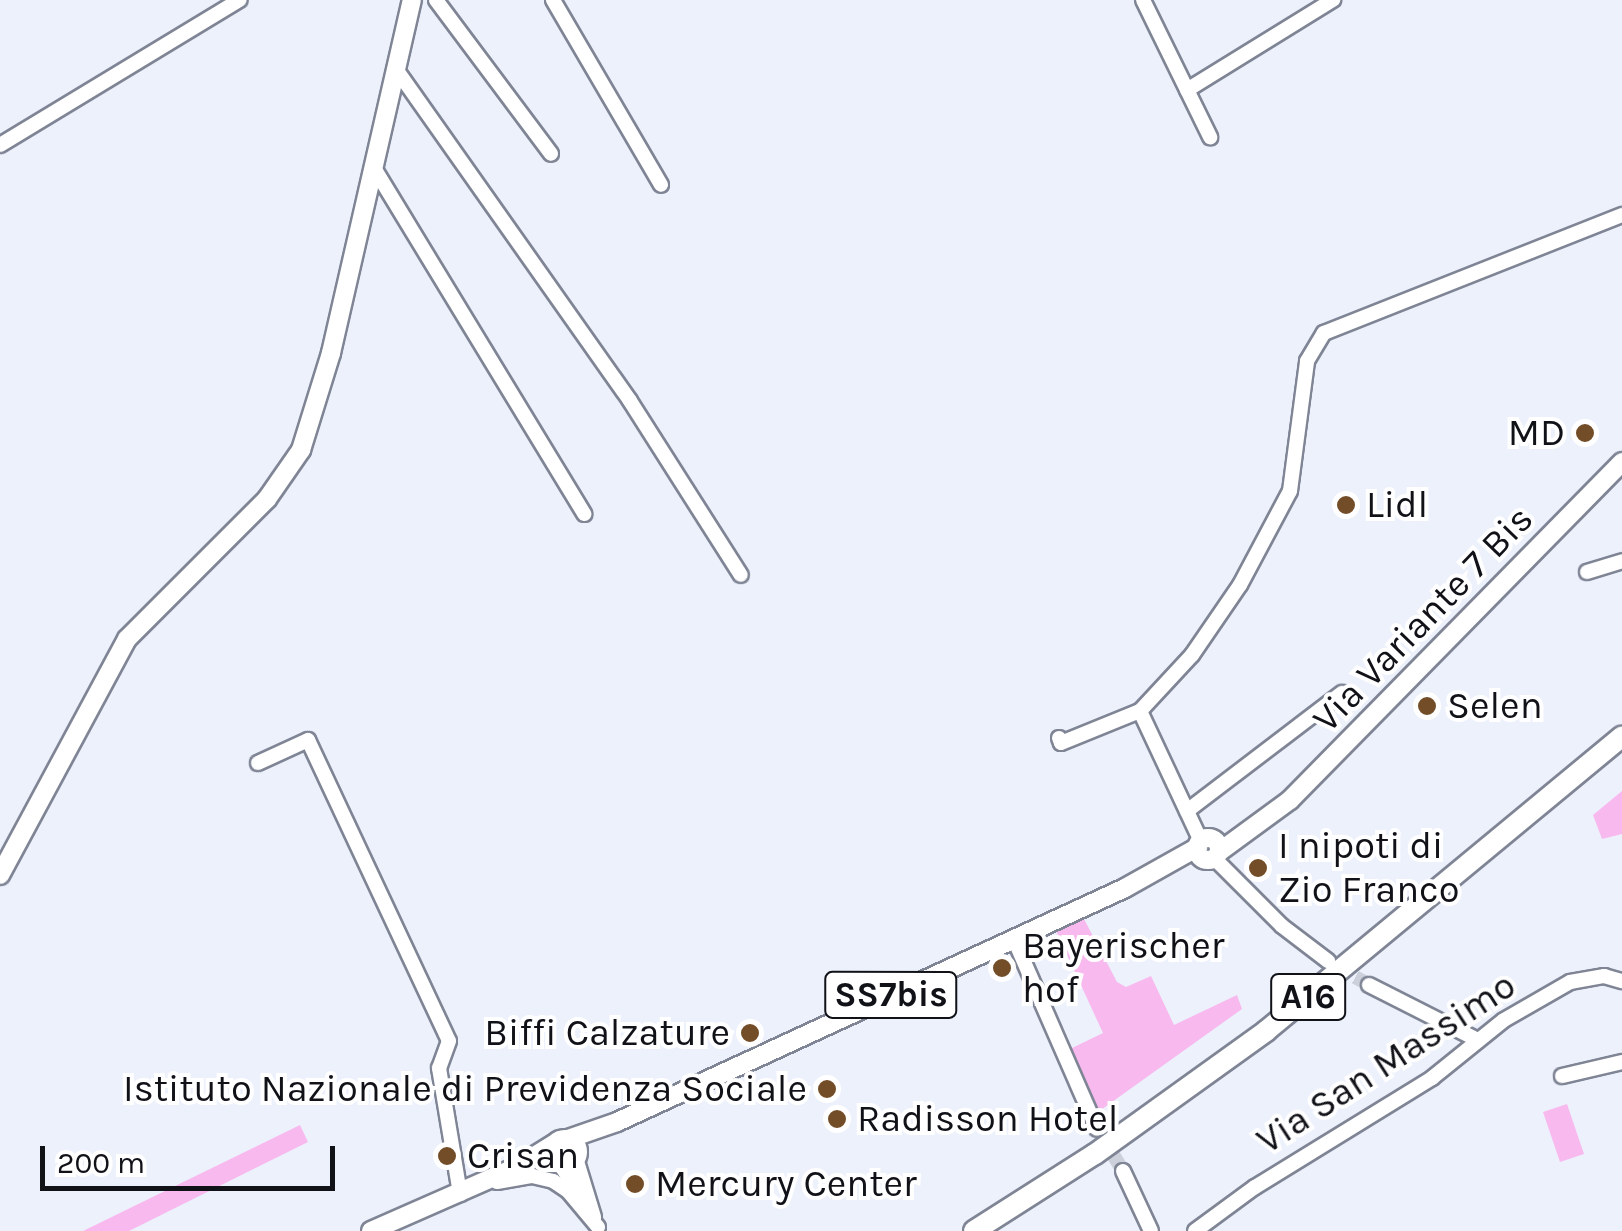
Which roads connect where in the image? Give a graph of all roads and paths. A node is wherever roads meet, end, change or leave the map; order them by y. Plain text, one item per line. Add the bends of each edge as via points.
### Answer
1 (239, 0) edge
2 (412, 0) edge
3 (436, 0) edge
4 (553, 0) edge
5 (1333, 0) edge
6 (1146, 1) edge
7 (396, 69) junction
8 (1187, 90) junction
9 (1210, 137) dead end
10 (0, 145) edge
11 (551, 154) dead end
12 (374, 168) junction
13 (662, 185) dead end
14 (1622, 215) edge
15 (1622, 462) edge
16 (584, 514) dead end
17 (1622, 562) edge
18 (1587, 572) dead end
19 (741, 575) dead end
20 (1342, 692) dead end
21 (1140, 711) junction
22 (1622, 736) edge
23 (1058, 738) dead end
24 (1622, 753) edge
25 (258, 764) dead end
26 (1186, 810) junction
27 (1208, 849) junction
28 (0, 874) edge
29 (1014, 939) junction
30 (1328, 961) tunnel mouth
31 (1622, 981) edge
32 (1369, 985) tunnel mouth
33 (1478, 1040) junction
34 (1622, 1062) edge
35 (1562, 1076) dead end
36 (1097, 1129) tunnel mouth
37 (566, 1154) junction
38 (1123, 1171) tunnel mouth
39 (468, 1190) junction
40 (600, 1229) edge
41 (371, 1231) edge
42 (974, 1231) edge
43 (999, 1231) edge
44 (1151, 1231) edge
45 (1196, 1231) edge

1 - 10 street
2 - 7 main road
3 - 11 street
4 - 13 street
5 - 8 street
6 - 8 street
7 - 12 main road
7 - 19 street via 630,401
8 - 9 street
12 - 16 street
12 - 28 main road via 301,450 267,498 127,639
14 - 21 street via 1324,333 1307,360 1290,491 1277,523 1192,655
15 - 27 main road, Via Variante 7 Bis / SS7bis via 1359,733 1268,818
17 - 18 street
20 - 26 street
21 - 23 street via 1061,743
21 - 26 street
22 - 42 highway, A16 via 1266,1031
24 - 43 highway, A16 via 1274,1041
25 - 39 street via 308,740 317,758 449,1042 440,1068
26 - 27 street
27 - 29 main road, Via Variante 7 Bis / SS7bis
27 - 30 street via 1282,926
29 - 36 street
29 - 37 main road, Via Variante 7 Bis / SS7bis via 618,1122
31 - 33 street, Via San Massimo via 1604,976 1570,982
32 - 33 street
33 - 45 street, Via San Massimo via 1432,1078
34 - 35 street
37 - 39 main road, Via Variante 7 Bis / SS7bis
37 - 40 street
38 - 44 street
39 - 40 street via 521,1177 548,1179 568,1191
39 - 41 main road, Via Variante 7 Bis / SS7bis

